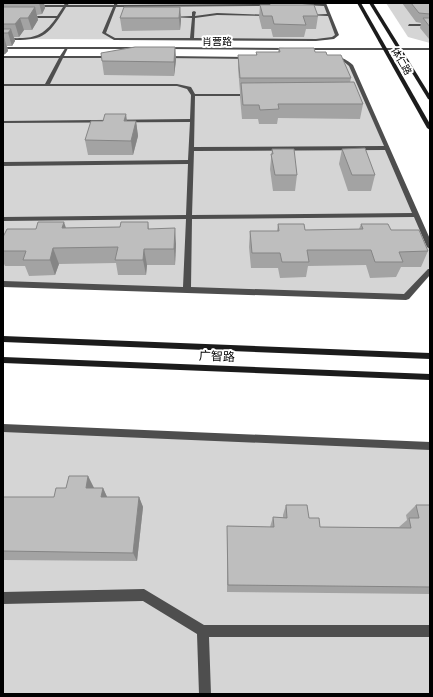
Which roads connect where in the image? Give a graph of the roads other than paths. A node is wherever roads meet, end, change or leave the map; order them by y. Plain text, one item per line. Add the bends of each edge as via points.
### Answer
1 (359, 3) edge
2 (371, 3) edge
3 (66, 4) edge
4 (115, 4) edge
5 (195, 4) edge
6 (324, 4) edge
7 (271, 5) edge
8 (302, 5) edge
9 (26, 6) edge
10 (273, 15) edge
11 (305, 15) edge
12 (329, 15) junction
13 (27, 17) edge
14 (58, 17) junction
15 (110, 17) junction
16 (118, 17) dead end
17 (163, 17) edge
18 (194, 17) junction
19 (409, 25) dead end
20 (430, 25) edge
21 (3, 39) edge
22 (192, 40) junction
23 (3, 48) edge
24 (66, 48) junction
25 (138, 48) edge
26 (162, 48) edge
27 (385, 49) junction
28 (400, 49) junction
29 (430, 49) edge
30 (3, 57) edge
31 (61, 57) junction
32 (116, 57) edge
33 (164, 57) edge
34 (251, 58) edge
35 (328, 58) edge
36 (3, 85) edge
37 (47, 85) junction
38 (356, 94) edge
39 (364, 94) junction
40 (193, 95) junction
41 (255, 95) edge
42 (430, 99) edge
43 (192, 120) junction
44 (3, 122) edge
45 (430, 128) edge
46 (387, 148) junction
47 (191, 149) junction
48 (190, 162) junction
49 (3, 164) edge
50 (416, 216) junction
51 (188, 217) junction
52 (3, 219) edge
53 (430, 247) edge
54 (430, 271) edge
55 (3, 284) edge
56 (187, 290) junction
57 (3, 338) edge
58 (430, 356) edge
59 (3, 360) edge
60 (430, 378) edge
61 (3, 428) edge
62 (430, 446) edge
63 (3, 598) edge
64 (202, 631) junction
65 (430, 631) edge
66 (205, 694) edge

1 - 27 street, 体仁路
2 - 28 street, 体仁路
3 - 4 street
3 - 9 street
3 - 14 street
4 - 5 street
4 - 15 street
5 - 7 street
5 - 18 street
6 - 8 street
6 - 12 street
10 - 18 street via 217,14
11 - 12 street
12 - 22 street via 338,35 327,40
13 - 14 street
14 - 21 street via 49,32 42,37
15 - 16 street
15 - 22 street via 104,33 114,39
17 - 18 street
18 - 22 street
19 - 20 street
23 - 24 street
24 - 25 street
24 - 31 street
26 - 27 street, 肖营路
27 - 28 street, 肖营路
27 - 45 street, 体仁路
28 - 29 street, 肖营路
28 - 42 street, 体仁路
30 - 31 street
31 - 32 street
31 - 37 street
33 - 34 street
35 - 39 street via 343,59 352,65
36 - 37 street
37 - 40 street via 178,85 189,88
38 - 39 street
39 - 46 street
40 - 41 street
40 - 43 street
43 - 44 street
43 - 47 street
46 - 47 street
46 - 50 street
47 - 48 street
48 - 49 street
48 - 51 street
50 - 51 street
50 - 53 street
51 - 52 street
51 - 56 street
54 - 56 street via 406,297
55 - 56 street
57 - 58 street, 广智路
59 - 60 street, 广智路
61 - 62 street
63 - 64 street via 144,595
64 - 65 street
64 - 66 street

